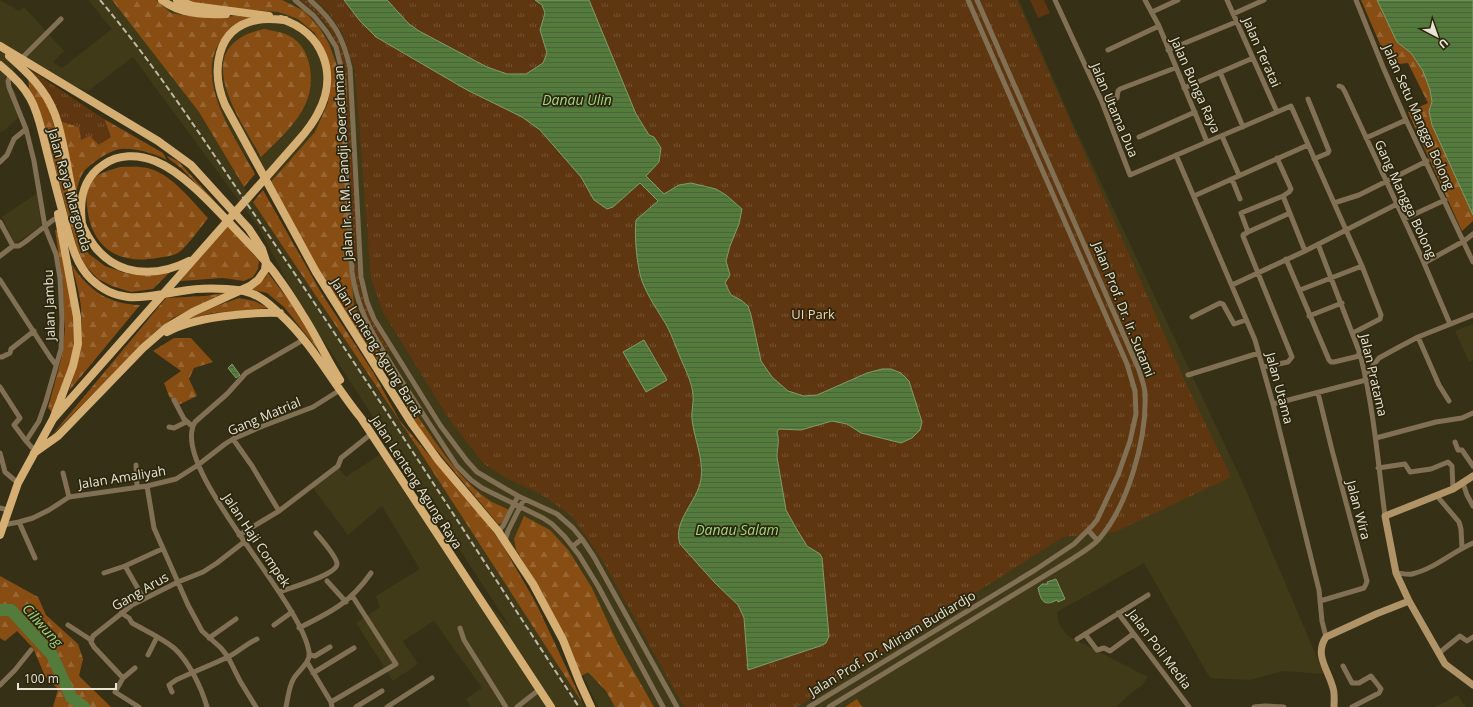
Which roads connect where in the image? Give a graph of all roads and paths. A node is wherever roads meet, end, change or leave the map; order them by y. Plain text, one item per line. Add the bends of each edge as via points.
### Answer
1 (162, 0) edge
2 (177, 0) edge
3 (294, 0) edge
4 (310, 0) edge
5 (968, 0) edge
6 (977, 0) edge
7 (1055, 0) edge
8 (1145, 0) edge
9 (1178, 0) edge
10 (1227, 0) edge
11 (1264, 0) edge
12 (1356, 0) edge
13 (236, 11) junction
14 (1152, 12) junction
15 (1232, 14) junction
16 (62, 19) dead end
17 (285, 20) junction
18 (1236, 22) junction
19 (1159, 26) junction
20 (0, 47) edge
21 (1108, 50) dead end
22 (1168, 50) junction
23 (1253, 58) junction
24 (21, 59) junction
25 (0, 65) edge
26 (1175, 68) junction
27 (1220, 72) junction
28 (11, 74) junction
29 (1339, 86) dead end
30 (1184, 88) junction
31 (1308, 100) dead end
32 (1102, 102) junction
33 (1195, 112) junction
34 (1277, 112) junction
35 (1406, 120) junction
36 (1243, 127) junction
37 (26, 129) junction
38 (1222, 136) junction
39 (1139, 137) dead end
40 (1366, 138) junction
41 (1207, 142) junction
42 (1308, 145) junction
43 (1176, 155) junction
44 (1277, 158) junction
45 (1314, 159) junction
46 (1427, 161) junction
47 (0, 162) edge
48 (1239, 175) junction
49 (1232, 179) junction
50 (1386, 182) junction
51 (55, 185) junction
52 (1194, 196) junction
53 (1282, 196) junction
54 (1240, 200) dead end
55 (1445, 200) junction
56 (1334, 203) junction
57 (1397, 204) junction
58 (1290, 213) junction
59 (59, 217) junction
60 (1404, 219) junction
61 (0, 222) edge
62 (82, 224) junction
63 (44, 227) junction
64 (1345, 230) junction
65 (1248, 232) junction
66 (1473, 234) edge
67 (1464, 241) junction
68 (1318, 244) junction
69 (13, 246) junction
70 (1305, 251) junction
71 (0, 256) edge
72 (1286, 259) junction
73 (192, 260) junction
74 (266, 261) junction
75 (1424, 262) junction
76 (1473, 262) edge
77 (1362, 266) junction
78 (1258, 272) junction
79 (1332, 277) junction
80 (0, 280) edge
81 (1232, 285) junction
82 (242, 290) junction
83 (1300, 290) junction
84 (1342, 303) junction
85 (280, 313) junction
86 (1473, 315) edge
87 (1309, 316) junction
88 (1192, 317) dead end
89 (1246, 320) junction
90 (1450, 324) junction
91 (34, 330) junction
92 (1353, 333) junction
93 (1418, 337) junction
94 (303, 340) junction
95 (1259, 353) junction
96 (1359, 356) junction
97 (0, 357) edge
98 (130, 361) junction
99 (56, 365) junction
100 (1263, 367) junction
101 (408, 373) junction
102 (1188, 375) dead end
103 (1366, 378) junction
104 (401, 379) junction
105 (0, 389) edge
106 (340, 390) junction
107 (1318, 393) junction
108 (174, 400) dead end
109 (1449, 401) dead end
110 (1273, 404) junction
111 (1473, 413) edge
112 (361, 418) junction
113 (53, 419) junction
114 (186, 422) junction
115 (192, 426) junction
116 (169, 427) dead end
117 (371, 434) junction
118 (1376, 438) junction
119 (233, 440) junction
120 (26, 442) junction
121 (1455, 442) dead end
122 (34, 452) junction
123 (0, 453) edge
124 (136, 465) dead end
125 (198, 465) junction
126 (1473, 466) edge
127 (1378, 468) junction
128 (63, 473) dead end
129 (1473, 476) edge
130 (18, 483) junction
131 (1462, 483) junction
132 (147, 486) junction
133 (137, 487) junction
134 (1453, 489) junction
135 (518, 496) junction
136 (1437, 496) junction
137 (69, 497) junction
138 (524, 499) junction
139 (513, 504) junction
140 (520, 506) junction
141 (1473, 506) edge
142 (4, 509) edge
143 (279, 511) junction
144 (1385, 516) junction
145 (19, 522) junction
146 (3, 525) junction
147 (1088, 530) junction
148 (498, 531) junction
149 (316, 533) dead end
150 (0, 535) edge
151 (239, 535) junction
152 (582, 539) junction
153 (1098, 540) junction
154 (505, 541) junction
155 (244, 542) junction
156 (1473, 543) edge
157 (573, 546) junction
158 (1462, 548) junction
159 (162, 549) junction
160 (35, 558) dead end
161 (125, 566) junction
162 (104, 573) dead end
163 (371, 573) dead end
164 (1396, 573) junction
165 (327, 581) dead end
166 (178, 582) junction
167 (279, 592) junction
168 (1148, 595) dead end
169 (353, 597) junction
170 (144, 598) junction
171 (987, 598) joint
172 (1320, 601) junction
173 (1409, 601) junction
174 (346, 602) junction
175 (995, 605) joint
176 (292, 612) junction
177 (120, 613) junction
178 (1118, 613) junction
179 (236, 619) dead end
180 (68, 625) dead end
181 (274, 625) dead end
182 (300, 628) junction
183 (460, 628) dead end
184 (1085, 634) junction
185 (1133, 634) junction
186 (157, 637) junction
187 (1326, 637) junction
188 (1473, 637) edge
189 (209, 638) junction
190 (257, 639) dead end
191 (1077, 639) dead end
192 (91, 640) junction
193 (330, 647) dead end
194 (354, 648) dead end
195 (31, 650) dead end
196 (1438, 653) junction
197 (148, 655) dead end
198 (309, 655) junction
199 (228, 657) junction
200 (307, 662) junction
201 (1343, 666) dead end
202 (135, 668) dead end
203 (192, 673) junction
204 (313, 673) junction
205 (123, 678) junction
206 (432, 678) dead end
207 (0, 685) edge
208 (1473, 685) edge
209 (540, 689) junction
210 (382, 691) dead end
211 (172, 692) dead end
212 (831, 694) junction
213 (836, 703) junction
214 (287, 704) edge
215 (331, 704) edge
216 (139, 707) edge
217 (207, 707) edge
218 (256, 707) edge
219 (290, 707) edge
220 (356, 707) edge
221 (387, 707) edge
222 (506, 707) edge
223 (517, 707) edge
224 (552, 707) edge
225 (591, 707) edge
226 (663, 707) edge
227 (677, 707) edge
228 (809, 707) edge
229 (829, 707) edge
230 (1190, 707) edge
231 (1254, 707) edge
232 (1284, 707) edge
233 (1334, 707) edge
234 (1352, 707) edge

1 - 13 main road via 174,9 187,12 219,14
2 - 13 main road via 193,6
3 - 104 street, Jalan Ir. R.M. Pandji Soerachman via 319,22 336,47 339,57 344,83 350,251 355,291 372,333
4 - 101 street, Jalan Ir. R.M. Pandji Soerachman via 330,20 348,55 352,83 361,277 374,319
5 - 147 street, Jalan Prof. Dr. Ir. Sutami via 1127,364 1135,391 1136,414 1130,441 1100,515
6 - 153 street, Jalan Prof. Dr. Ir. Sutami via 1130,348 1145,392 1141,443 1131,480 1112,522
7 - 32 street, Jalan Utama Dua
8 - 14 street, Jalan Bunga Raya
9 - 14 street
10 - 15 street, Jalan Teratai
11 - 15 street
12 - 35 street, Jalan Setu Mangga Bolong
13 - 17 main road
14 - 19 street, Jalan Bunga Raya
15 - 18 street, Jalan Teratai
16 - 24 street
17 - 73 main road via 305,31 318,44 325,62 327,79 324,99 306,131
17 - 148 main road, Jalan Lenteng Agung Barat via 262,19 249,22 237,28 223,45 216,71 225,105 316,272 412,424 438,460
18 - 22 street
18 - 23 street, Jalan Teratai
19 - 21 street
19 - 22 street, Jalan Bunga Raya
20 - 24 main road
20 - 62 main road via 35,81 54,110
22 - 26 street, Jalan Bunga Raya
23 - 27 street
23 - 34 street, Jalan Teratai
24 - 74 main road via 177,153 249,229 260,245
25 - 28 main road, Jalan Raya Margonda
26 - 30 street, Jalan Bunga Raya
26 - 32 street via 1120,89 1117,98
27 - 30 street
27 - 36 street
28 - 37 street, Jalan Raya Margonda via 9,87
28 - 51 main road, Jalan Raya Margonda via 26,91 37,112
29 - 40 street, Gang Mangga Bolong via 1344,88
30 - 33 street, Jalan Bunga Raya
31 - 45 street via 1329,151
32 - 43 street, Jalan Utama Dua via 1130,175
33 - 39 street
33 - 41 street, Jalan Bunga Raya
34 - 36 street, Jalan Bunga Raya
34 - 42 street, Jalan Bunga Raya via 1291,106
35 - 40 street
35 - 46 street, Jalan Setu Mangga Bolong
36 - 38 street, Jalan Bunga Raya
37 - 47 street via 14,139 7,156
37 - 63 street, Jalan Jambu via 34,161
38 - 41 street, Jalan Bunga Raya
38 - 48 street
40 - 50 street, Gang Mangga Bolong
41 - 43 street, Jalan Utama Dua
42 - 44 street
42 - 45 street
43 - 52 street, Jalan Utama
44 - 48 street
44 - 53 street via 1291,189
45 - 56 street
46 - 50 street
46 - 55 street, Jalan Setu Mangga Bolong
48 - 49 street
49 - 52 street
49 - 54 street
50 - 56 street
50 - 57 street, Gang Mangga Bolong
51 - 59 main road
51 - 82 main road, Jalan Raya Margonda via 78,260 88,276 106,291 123,297 137,298 197,289
52 - 81 street, Jalan Utama
53 - 58 street
53 - 65 street via 1241,213
55 - 60 street
55 - 67 street, Jalan Setu Mangga Bolong
56 - 64 street
57 - 60 street, Gang Mangga Bolong
57 - 64 street
58 - 65 street
58 - 70 street
59 - 63 street
59 - 113 main road via 78,317 78,344 73,366
60 - 75 street, Gang Mangga Bolong
61 - 69 street
62 - 73 main road via 90,241 98,250 108,260 125,268 156,272
62 - 74 main road via 82,198 88,181 96,171 114,159 126,156 144,157 178,174
63 - 69 street via 20,246
63 - 99 street, Jalan Jambu via 56,254 60,278 62,334
64 - 68 street
64 - 77 street
65 - 78 street via 1243,236
66 - 67 street
67 - 75 street
67 - 76 street, Jalan Setu Mangga Bolong
68 - 70 street
68 - 79 street, Jalan Pratama
69 - 71 street
70 - 72 street
72 - 78 street
72 - 83 street
73 - 113 main road
74 - 82 main road via 261,277
74 - 112 main road via 304,317
75 - 90 street, Gang Mangga Bolong
77 - 79 street
77 - 92 street via 1381,317
78 - 81 street
78 - 100 street via 1292,356 1288,362
79 - 83 street
79 - 84 street, Jalan Pratama
80 - 91 street
81 - 89 street, Jalan Utama
82 - 85 main road, Jalan Lenteng Agung Raya via 260,297
82 - 98 main road via 183,317 160,333
83 - 87 street
84 - 87 street
84 - 92 street, Jalan Pratama
85 - 94 main road, Jalan Lenteng Agung Raya
85 - 98 main road via 236,315 185,324 168,332
86 - 90 street
87 - 96 street via 1331,362
88 - 89 street via 1220,303 1234,324
89 - 95 street, Jalan Utama
90 - 93 street
91 - 97 street via 11,349 10,353
91 - 99 street
92 - 96 street, Jalan Pratama
93 - 103 street via 1379,358
93 - 109 street via 1439,385
94 - 106 main road, Jalan Lenteng Agung Raya
94 - 115 street via 246,373 233,389
95 - 100 street, Jalan Utama
95 - 102 street
96 - 103 street, Jalan Pratama
98 - 122 main road via 58,436
99 - 120 street, Jalan Jambu via 39,421
100 - 110 street, Jalan Utama
101 - 104 street
101 - 135 street, Jalan Ir. R.M. Pandji Soerachman via 466,461 477,472
103 - 107 street
103 - 118 street, Jalan Pratama
104 - 139 street, Jalan Ir. R.M. Pandji Soerachman via 457,466 470,480
105 - 120 street via 20,417 14,425
106 - 112 main road, Jalan Lenteng Agung Raya
106 - 119 street, Gang Matrial via 306,410
107 - 110 street
107 - 172 street, Jalan Wira via 1367,580 1364,588
108 - 114 street
110 - 172 street, Jalan Utama
111 - 118 street via 1462,418
112 - 117 main road, Jalan Lenteng Agung Raya
113 - 122 main road
114 - 115 street
114 - 116 street via 174,428
115 - 125 street, Jalan Haji Compek via 191,438
117 - 143 street via 341,458 338,466
117 - 209 main road, Jalan Lenteng Agung Raya
118 - 127 street, Jalan Pratama
119 - 125 street, Gang Matrial
119 - 143 street
120 - 122 street
121 - 126 street via 1458,450 1462,450
122 - 130 main road
123 - 130 street via 5,472
124 - 133 street
125 - 132 street, Jalan Amaliyah via 176,479
125 - 151 street, Jalan Haji Compek
127 - 134 street via 1404,464 1410,472 1431,469 1448,462 1452,466
127 - 144 street, Jalan Pratama
128 - 137 street
129 - 131 street
130 - 142 main road
131 - 134 street
131 - 141 street
132 - 133 street, Jalan Amaliyah
132 - 159 street via 154,528
133 - 137 street, Jalan Amaliyah
134 - 136 street
135 - 138 street
135 - 139 street
136 - 144 street
136 - 158 street via 1459,522
137 - 145 street, Jalan Amaliyah via 42,514
138 - 140 street
138 - 152 street via 557,514
139 - 140 street, Jalan Ir. R.M. Pandji Soerachman
139 - 148 street
140 - 154 street
140 - 157 street via 552,524
142 - 146 main road
143 - 151 street
144 - 164 street
145 - 146 street, Jalan Amaliyah
145 - 160 street
146 - 150 main road
147 - 153 street
147 - 171 street, Jalan Prof. Dr. Ir. Sutami via 1074,544
148 - 154 main road, Jalan Lenteng Agung Barat
149 - 167 street via 334,557 337,566 307,583
151 - 155 street, Jalan Haji Compek
152 - 157 street
152 - 227 street
153 - 175 street, Jalan Prof. Dr. Ir. Sutami via 1070,561
154 - 225 main road, Jalan Lenteng Agung Barat via 546,606
155 - 166 street, Gang Arus via 203,572
155 - 167 street, Jalan Haji Compek
156 - 158 street
157 - 226 street via 598,586
158 - 164 street via 1426,569 1410,575
159 - 161 street
159 - 166 street
161 - 162 street
161 - 170 street
163 - 169 street
164 - 173 street
165 - 174 street
166 - 170 street, Gang Arus
166 - 189 street via 197,623
167 - 176 street, Jalan Haji Compek
168 - 178 street, Jalan Poli Media
169 - 174 street
169 - 215 street via 396,664
170 - 177 street, Gang Arus
171 - 212 street, Jalan Prof. Dr. Miriam Budiardjo
172 - 187 street, Jalan Utama
173 - 187 street
173 - 196 street
174 - 182 street
175 - 213 street, Jalan Prof. Dr. Miriam Budiardjo
176 - 181 street
176 - 182 street, Jalan Haji Compek
177 - 186 street
177 - 192 street, Gang Arus via 97,631
178 - 184 street
178 - 185 street, Jalan Poli Media
179 - 189 street
180 - 192 street
182 - 198 street, Jalan Haji Compek
183 - 222 street via 464,640
184 - 185 street via 1097,650 1104,648 1110,651
184 - 191 street
185 - 230 street, Jalan Poli Media
186 - 197 street
186 - 203 street via 175,649
187 - 233 street via 1320,651 1334,689
188 - 196 street via 1467,641 1460,636
189 - 199 street
190 - 199 street
192 - 205 street via 94,647
193 - 198 street via 314,656
194 - 204 street
195 - 207 street
196 - 208 street via 1450,669
198 - 200 street
199 - 203 street
199 - 218 street
200 - 204 street
200 - 214 street via 294,678
201 - 234 street via 1352,683 1358,683 1371,676 1381,689 1379,693
202 - 205 street
203 - 211 street via 169,685
203 - 217 street
204 - 215 street
205 - 216 street via 115,692
206 - 221 street
209 - 223 street
209 - 224 main road, Jalan Lenteng Agung Raya
210 - 220 street
212 - 213 street
212 - 228 street, Jalan Prof. Dr. Miriam Budiardjo
213 - 229 street, Jalan Prof. Dr. Miriam Budiardjo
214 - 219 street
231 - 232 street

